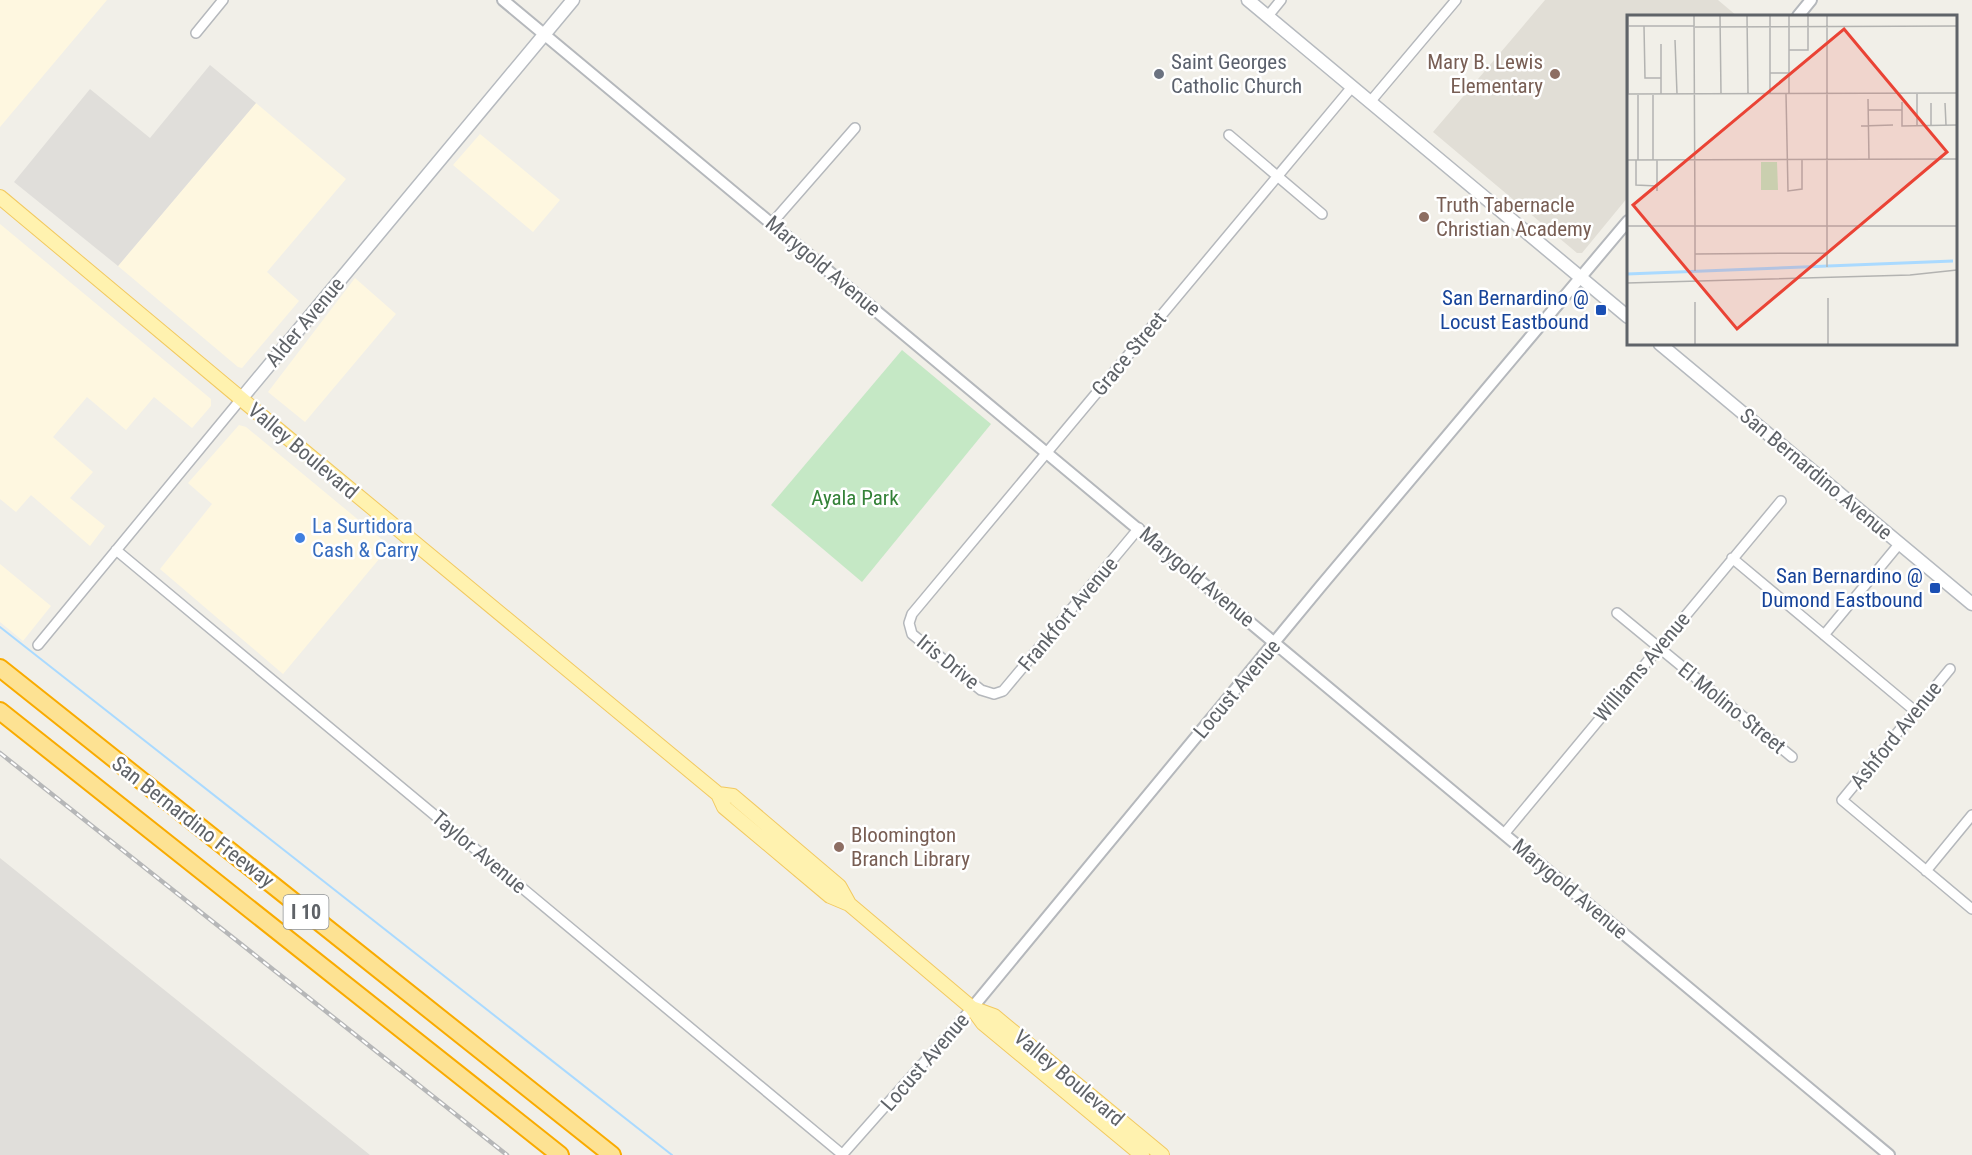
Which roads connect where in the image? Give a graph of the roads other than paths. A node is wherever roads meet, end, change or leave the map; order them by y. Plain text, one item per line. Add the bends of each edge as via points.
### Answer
1 (221, 0) edge
2 (503, 0) edge
3 (573, 0) edge
4 (1248, 0) edge
5 (1281, 0) edge
6 (1456, 0) edge
7 (1811, 0) edge
8 (1799, 15) edge
9 (1268, 16) junction
10 (196, 33) dead end
11 (544, 34) junction
12 (1353, 87) junction
13 (1370, 102) junction
14 (855, 128) dead end
15 (1229, 135) dead end
16 (1278, 175) junction
17 (0, 197) edge
18 (1322, 214) dead end
19 (1627, 223) edge
20 (772, 224) junction
21 (1581, 278) junction
22 (1627, 315) edge
23 (1661, 345) edge
24 (241, 399) junction
25 (1047, 452) junction
26 (1781, 501) dead end
27 (1139, 528) junction
28 (1900, 543) junction
29 (116, 550) junction
30 (1732, 558) junction
31 (1972, 604) edge
32 (1617, 613) dead end
33 (909, 622) joint
34 (1824, 635) junction
35 (1275, 643) junction
36 (38, 645) dead end
37 (1659, 647) junction
38 (0, 668) edge
39 (1950, 669) dead end
40 (994, 694) joint
41 (0, 711) edge
42 (1915, 711) junction
43 (1792, 757) dead end
44 (1972, 815) edge
45 (1504, 834) junction
46 (1926, 871) junction
47 (1972, 909) edge
48 (972, 1008) junction
49 (560, 1155) edge
50 (612, 1155) edge
51 (843, 1155) edge
52 (1142, 1155) edge
53 (1162, 1155) edge
54 (1889, 1155) edge

1 - 10 street
2 - 11 street, Marygold Avenue
3 - 11 main road, Alder Avenue
4 - 9 main road
5 - 9 street
6 - 13 street
7 - 8 street
9 - 12 main road
11 - 20 street, Marygold Avenue
11 - 24 main road, Alder Avenue
12 - 13 main road
12 - 16 street, Grace Street
13 - 21 main road
14 - 20 street
15 - 16 street
16 - 18 street
16 - 25 street, Grace Street
17 - 24 main road, Valley Boulevard
19 - 21 street, Locust Avenue
20 - 25 street, Marygold Avenue
21 - 22 main road
21 - 35 street, Locust Avenue
23 - 28 main road, San Bernardino Avenue
24 - 29 street, Alder Avenue
24 - 48 main road, Valley Boulevard via 718,794 733,796 839,886 849,904
25 - 27 street, Marygold Avenue
25 - 33 street, Grace Street
26 - 30 street, Williams Avenue
27 - 35 street, Marygold Avenue
27 - 40 street, Frankfort Avenue via 1011,684
28 - 31 main road, San Bernardino Avenue
28 - 34 street
29 - 36 street, Alder Avenue
29 - 51 street, Taylor Avenue
30 - 34 street
30 - 37 street, Williams Avenue
32 - 37 street, El Molino Street
33 - 40 street, Iris Drive via 912,634 981,690
34 - 42 street
35 - 45 street, Marygold Avenue
35 - 48 street, Locust Avenue
37 - 43 street, El Molino Street
37 - 45 street, Williams Avenue
38 - 50 highway, San Bernardino Freeway / I 10
39 - 42 street, Ashford Avenue
41 - 49 highway, San Bernardino Freeway / I 10
42 - 46 street, Ashford Avenue via 1842,800
44 - 46 street
45 - 54 street, Marygold Avenue
46 - 47 street
48 - 51 street, Locust Avenue
48 - 52 main road, Valley Boulevard via 983,1023
48 - 53 main road, Valley Boulevard via 994,1016

